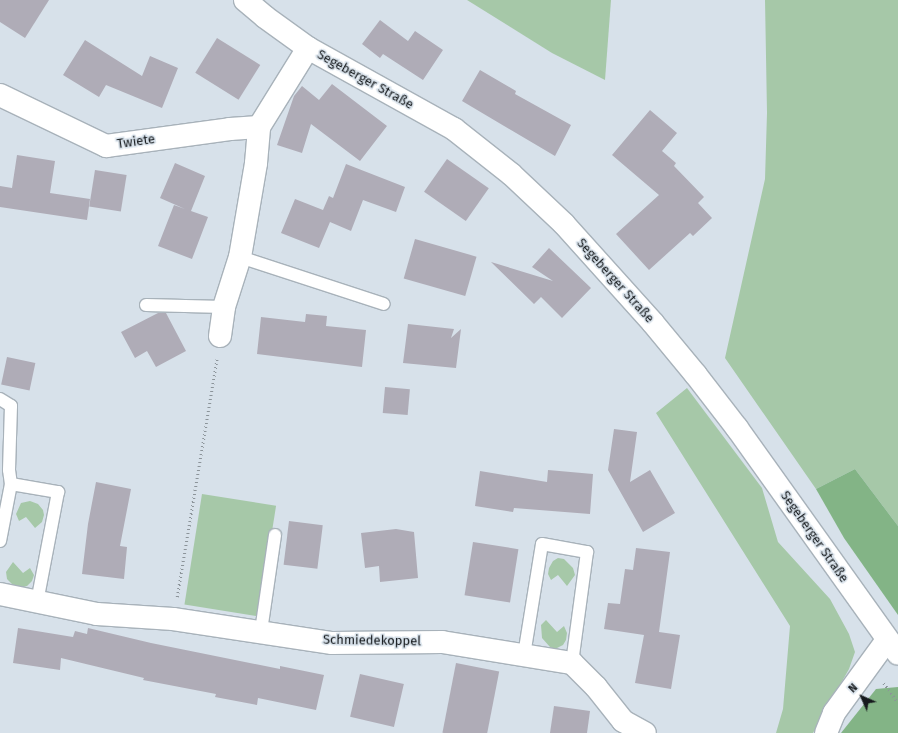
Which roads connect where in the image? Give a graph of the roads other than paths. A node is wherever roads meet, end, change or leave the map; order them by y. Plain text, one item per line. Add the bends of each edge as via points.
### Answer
1 (245, 0) edge
2 (308, 48) junction
3 (0, 95) edge
4 (259, 128) junction
5 (240, 257) junction
6 (384, 304) dead end
7 (146, 305) dead end
8 (224, 307) junction
9 (220, 336) road end
10 (0, 399) edge
11 (11, 484) junction
12 (276, 536) dead end
13 (0, 541) edge
14 (0, 594) edge
15 (37, 602) junction
16 (261, 631) junction
17 (893, 647) edge
18 (524, 655) junction
19 (572, 663) junction
20 (645, 733) edge
21 (826, 733) edge

1 - 2 street, Segeberger Straße via 265,18
2 - 4 street
2 - 17 street, Segeberger Straße via 454,129 511,174 564,224 696,375
3 - 4 street, Twiete via 106,146 230,129
4 - 5 street via 256,163
5 - 6 lane
5 - 8 street
7 - 8 lane
8 - 9 street
10 - 11 lane via 11,406
11 - 13 lane
11 - 15 lane via 58,492
12 - 16 lane
14 - 15 street, Schmiedekoppel
15 - 16 street, Schmiedekoppel via 97,614 173,619
16 - 18 street, Schmiedekoppel via 332,643 442,642
17 - 21 street via 834,713
18 - 19 street, Schmiedekoppel
18 - 19 lane via 542,544 587,552
19 - 20 street via 596,687 623,722

